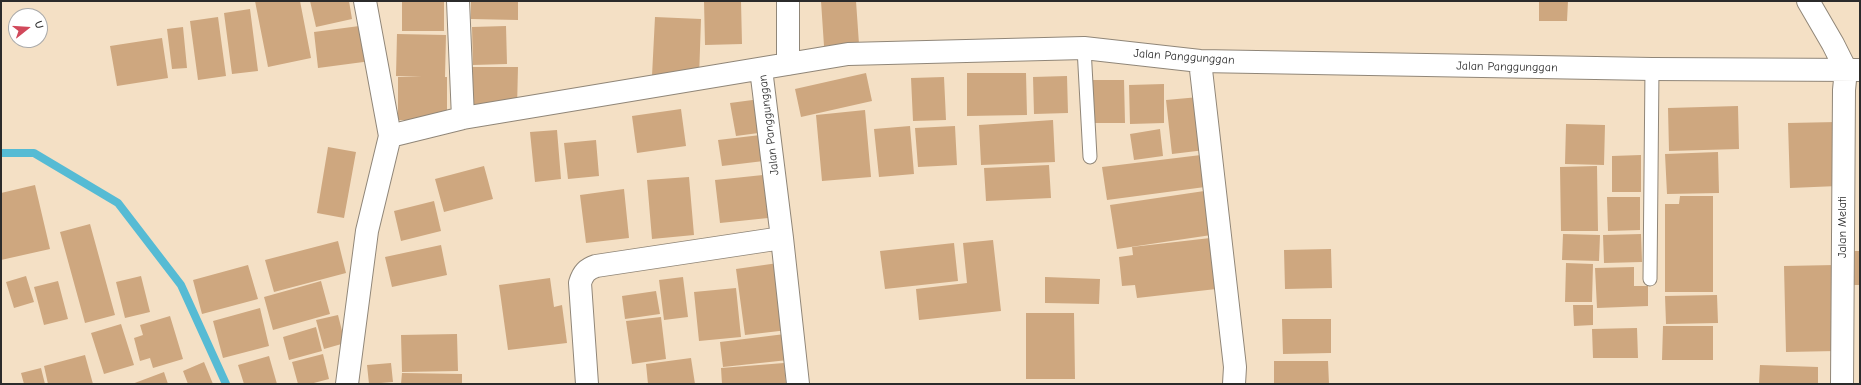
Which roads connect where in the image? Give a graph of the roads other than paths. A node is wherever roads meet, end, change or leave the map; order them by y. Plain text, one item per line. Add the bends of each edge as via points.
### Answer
1 (365, 1) edge
2 (458, 1) edge
3 (788, 1) edge
4 (1808, 1) edge
5 (1084, 48) junction
6 (1200, 61) junction
7 (788, 64) junction
8 (761, 69) junction
9 (1652, 69) junction
10 (1853, 70) edge
11 (463, 118) junction
12 (390, 136) junction
13 (1090, 158) dead end
14 (782, 238) junction
15 (1650, 279) dead end
16 (347, 384) edge
17 (587, 384) edge
18 (798, 384) edge
19 (1234, 384) edge
20 (1842, 384) edge

1 - 12 street
2 - 11 street
3 - 7 street
4 - 10 street via 1833,44
5 - 6 street, Jalan Panggunggan
5 - 7 street, Jalan Panggunggan via 848,54
5 - 13 lane
6 - 9 street, Jalan Panggunggan
6 - 19 street via 1236,367
7 - 8 street, Jalan Panggunggan
8 - 11 street
8 - 14 street, Jalan Panggunggan
9 - 10 street, Jalan Panggunggan
9 - 15 lane
10 - 20 street, Jalan Melati via 1844,97
11 - 12 street
12 - 16 street via 367,231
14 - 17 street via 588,269 582,275 580,283
14 - 18 street, Jalan Panggunggan

